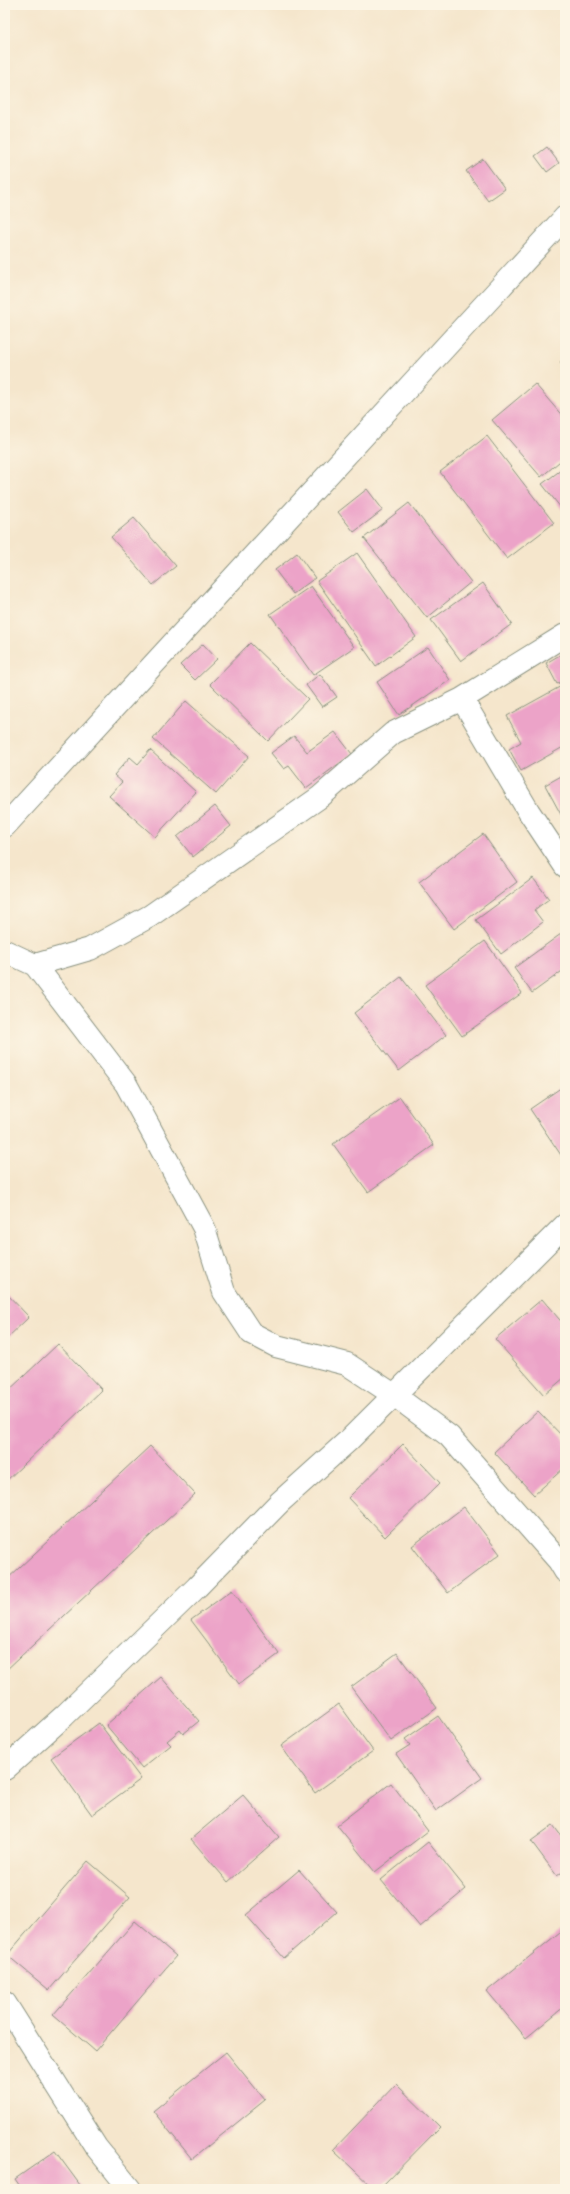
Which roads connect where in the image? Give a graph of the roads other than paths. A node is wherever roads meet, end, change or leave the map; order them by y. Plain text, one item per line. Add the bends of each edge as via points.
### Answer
1 (565, 217) edge
2 (565, 634) edge
3 (462, 699) junction
4 (5, 826) edge
5 (565, 866) edge
6 (5, 952) edge
7 (35, 965) junction
8 (565, 1225) edge
9 (394, 1395) junction
10 (565, 1571) edge
11 (5, 1769) edge
12 (5, 2003) edge
13 (130, 2189) edge

1 - 4 street
2 - 3 street
3 - 5 street via 529,812
3 - 7 street via 393,733 320,797 150,916 90,949
6 - 7 street
7 - 9 street via 126,1084 204,1228 224,1292 251,1332 276,1346 347,1364
8 - 9 street
9 - 10 street via 449,1436
9 - 11 street via 349,1440 280,1502 70,1711
12 - 13 street via 96,2147

